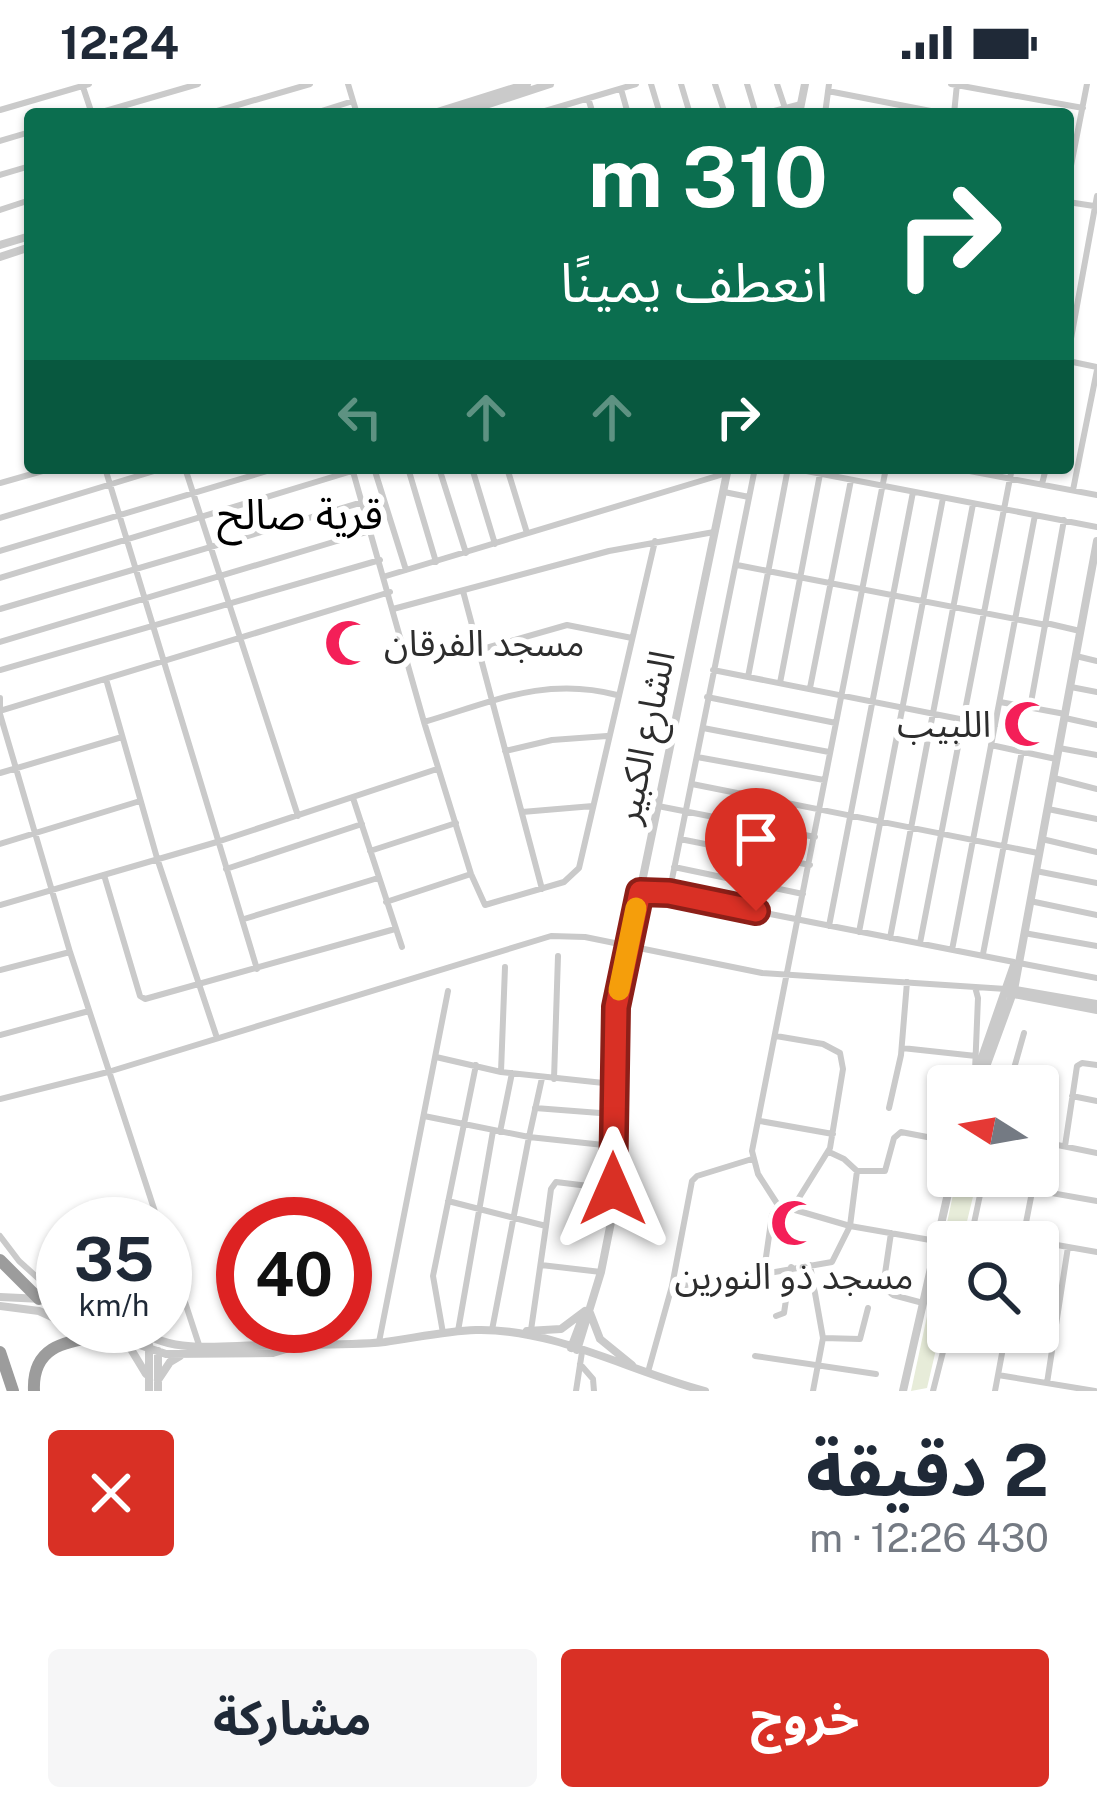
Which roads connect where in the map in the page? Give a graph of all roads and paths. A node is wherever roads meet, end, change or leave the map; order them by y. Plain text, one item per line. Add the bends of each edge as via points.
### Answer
1 (198, 84) edge
2 (310, 84) edge
3 (348, 84) edge
4 (527, 84) edge
5 (550, 84) edge
6 (777, 84) edge
7 (955, 84) edge
8 (1087, 84) edge
9 (85, 85) edge
10 (628, 86) edge
11 (829, 87) edge
12 (588, 98) junction
13 (353, 101) junction
14 (114, 108) edge
15 (228, 108) edge
16 (331, 108) edge
17 (355, 108) edge
18 (450, 108) edge
19 (489, 108) edge
20 (566, 108) edge
21 (591, 108) edge
22 (784, 108) edge
23 (923, 108) edge
24 (1082, 108) junction
25 (0, 110) edge
26 (1074, 131) edge
27 (1097, 196) edge
28 (1096, 207) edge
29 (1074, 326) edge
30 (1097, 368) edge
31 (31, 474) edge
32 (107, 474) edge
33 (144, 474) edge
34 (187, 474) edge
35 (257, 474) edge
36 (338, 474) edge
37 (355, 474) edge
38 (376, 474) edge
39 (410, 474) edge
40 (442, 474) edge
41 (474, 474) edge
42 (509, 474) edge
43 (714, 474) edge
44 (726, 474) edge
45 (754, 474) edge
46 (788, 474) edge
47 (820, 474) edge
48 (825, 474) edge
49 (885, 474) edge
50 (985, 474) edge
51 (1011, 474) edge
52 (1044, 474) edge
53 (851, 479) junction
54 (1010, 479) junction
55 (0, 483) edge
56 (110, 484) junction
57 (1042, 484) junction
58 (882, 485) junction
59 (1073, 490) junction
60 (723, 492) junction
61 (913, 492) junction
62 (192, 493) junction
63 (749, 496) junction
64 (1097, 496) edge
65 (943, 498) junction
66 (364, 502) junction
67 (973, 504) junction
68 (1004, 510) junction
69 (120, 515) junction
70 (1035, 515) junction
71 (0, 518) edge
72 (201, 520) junction
73 (1064, 520) junction
74 (1097, 527) edge
75 (372, 530) junction
76 (714, 532) junction
77 (526, 533) junction
78 (128, 540) junction
79 (655, 541) junction
80 (1097, 541) edge
81 (494, 544) junction
82 (210, 546) junction
83 (0, 551) edge
84 (466, 554) junction
85 (380, 560) junction
86 (436, 562) junction
87 (737, 565) junction
88 (1095, 566) edge
89 (139, 568) junction
90 (406, 570) junction
91 (769, 572) junction
92 (386, 576) junction
93 (218, 577) junction
94 (0, 578) edge
95 (799, 578) junction
96 (830, 584) junction
97 (862, 590) junction
98 (463, 591) junction
99 (390, 592) junction
100 (892, 596) junction
101 (148, 598) junction
102 (1086, 598) junction
103 (1097, 600) edge
104 (922, 602) junction
105 (952, 606) junction
106 (227, 607) junction
107 (0, 609) edge
108 (393, 609) junction
109 (984, 612) junction
110 (1016, 620) junction
111 (154, 624) junction
112 (1046, 624) junction
113 (1080, 627) junction
114 (1097, 627) edge
115 (633, 639) junction
116 (238, 640) junction
117 (0, 642) edge
118 (479, 650) junction
119 (1076, 656) junction
120 (1097, 661) edge
121 (165, 662) junction
122 (0, 670) edge
123 (713, 670) junction
124 (748, 677) junction
125 (106, 679) junction
126 (780, 683) junction
127 (1071, 687) junction
128 (810, 688) junction
129 (1097, 692) edge
130 (843, 694) junction
131 (617, 695) junction
132 (707, 697) junction
133 (492, 702) junction
134 (872, 702) junction
135 (1000, 702) junction
136 (0, 707) edge
137 (902, 707) junction
138 (1030, 708) junction
139 (933, 713) junction
140 (1065, 716) junction
141 (963, 719) junction
142 (424, 722) junction
143 (836, 723) junction
144 (1097, 725) edge
145 (995, 726) junction
146 (703, 728) junction
147 (122, 736) junction
148 (607, 736) junction
149 (991, 745) junction
150 (1058, 748) junction
151 (505, 751) junction
152 (1022, 751) junction
153 (830, 752) junction
154 (1097, 755) edge
155 (698, 757) junction
156 (1056, 759) junction
157 (15, 769) junction
158 (439, 769) junction
159 (0, 773) edge
160 (1053, 778) junction
161 (824, 780) junction
162 (692, 784) junction
163 (1097, 789) edge
164 (353, 798) junction
165 (141, 800) junction
166 (593, 806) junction
167 (658, 806) junction
168 (1047, 808) junction
169 (820, 810) junction
170 (521, 812) junction
171 (685, 812) junction
172 (850, 815) junction
173 (298, 816) junction
174 (1097, 819) edge
175 (881, 820) junction
176 (455, 823) junction
177 (362, 824) junction
178 (911, 826) junction
179 (941, 832) junction
180 (36, 833) junction
181 (815, 837) junction
182 (680, 839) junction
183 (974, 839) junction
184 (1041, 839) junction
185 (217, 842) junction
186 (0, 844) edge
187 (1004, 846) junction
188 (370, 850) junction
189 (1097, 852) edge
190 (1038, 853) junction
191 (157, 858) junction
192 (810, 865) junction
193 (674, 867) junction
194 (226, 869) junction
195 (1034, 871) junction
196 (471, 874) junction
197 (104, 875) junction
198 (378, 878) junction
199 (1097, 883) edge
200 (52, 889) junction
201 (542, 889) junction
202 (640, 892) junction
203 (669, 893) junction
204 (803, 894) junction
205 (1029, 901) junction
206 (386, 902) junction
207 (0, 905) edge
208 (1097, 915) edge
209 (242, 920) junction
210 (799, 920) junction
211 (829, 926) junction
212 (395, 929) junction
213 (859, 932) junction
214 (1023, 937) junction
215 (890, 938) junction
216 (920, 944) junction
217 (1097, 946) edge
218 (402, 947) dead end
219 (628, 947) junction
220 (952, 950) junction
221 (70, 952) junction
222 (558, 956) dead end
223 (982, 956) junction
224 (1017, 962) junction
225 (505, 967) dead end
226 (257, 969) junction
227 (0, 970) edge
228 (784, 976) junction
229 (1097, 979) edge
230 (908, 982) junction
231 (198, 985) junction
232 (975, 987) junction
233 (448, 991) dead end
234 (1008, 991) junction
235 (1097, 1007) edge
236 (89, 1011) junction
237 (1024, 1033) dead end
238 (0, 1035) edge
239 (216, 1035) junction
240 (774, 1035) junction
241 (902, 1048) junction
242 (976, 1056) junction
243 (436, 1058) junction
244 (476, 1065) junction
245 (976, 1065) edge
246 (982, 1065) edge
247 (1015, 1065) edge
248 (1097, 1065) edge
249 (108, 1072) junction
250 (500, 1072) junction
251 (512, 1073) junction
252 (542, 1078) junction
253 (554, 1079) junction
254 (613, 1084) junction
255 (1072, 1096) junction
256 (0, 1099) edge
257 (1097, 1100) edge
258 (536, 1108) junction
259 (889, 1108) dead end
260 (613, 1114) junction
261 (424, 1116) junction
262 (759, 1120) junction
263 (464, 1124) junction
264 (497, 1131) junction
265 (833, 1134) junction
266 (529, 1137) junction
267 (927, 1137) edge
268 (1059, 1145) edge
269 (613, 1146) junction
270 (1065, 1146) junction
271 (829, 1152) junction
272 (1097, 1153) edge
273 (752, 1160) junction
274 (857, 1171) junction
275 (613, 1189) junction
276 (1059, 1195) edge
277 (150, 1197) edge
278 (448, 1201) junction
279 (1097, 1201) edge
280 (778, 1205) junction
281 (480, 1208) junction
282 (792, 1209) junction
283 (515, 1217) junction
284 (546, 1226) junction
285 (850, 1226) junction
286 (891, 1233) junction
287 (0, 1237) edge
288 (927, 1239) edge
289 (1059, 1246) edge
290 (1068, 1247) junction
291 (1097, 1252) edge
292 (0, 1260) edge
293 (542, 1265) junction
294 (810, 1265) junction
295 (791, 1267) junction
296 (764, 1271) junction
297 (601, 1272) junction
298 (36, 1283) edge
299 (927, 1285) edge
300 (672, 1286) junction
301 (36, 1287) edge
302 (36, 1294) edge
303 (2, 1302) edge
304 (923, 1303) junction
305 (868, 1308) dead end
306 (588, 1309) junction
307 (36, 1310) edge
308 (776, 1316) dead end
309 (192, 1323) edge
310 (492, 1330) junction
311 (458, 1331) junction
312 (530, 1331) junction
313 (515, 1332) junction
314 (443, 1333) junction
315 (823, 1338) junction
316 (379, 1342) junction
317 (192, 1349) edge
318 (201, 1350) junction
319 (577, 1350) junction
320 (0, 1352) edge
321 (47, 1353) edge
322 (134, 1353) edge
323 (154, 1353) edge
324 (176, 1353) edge
325 (943, 1353) edge
326 (1002, 1353) edge
327 (181, 1355) junction
328 (755, 1356) dead end
329 (818, 1363) junction
330 (580, 1364) junction
331 (643, 1371) junction
332 (876, 1374) dead end
333 (998, 1375) junction
334 (1047, 1383) junction
335 (153, 1386) edge
336 (699, 1390) edge
337 (1096, 1390) edge
338 (13, 1391) edge
339 (34, 1391) edge
340 (576, 1391) edge
341 (594, 1391) edge
342 (813, 1391) edge
343 (903, 1391) edge
344 (933, 1391) edge
345 (995, 1391) edge

1 - 14 street
2 - 15 street
3 - 13 street
4 - 18 street
5 - 19 street
6 - 22 street
7 - 24 street
8 - 24 street
9 - 25 street
10 - 12 street
11 - 23 street
12 - 20 street
12 - 21 street
13 - 16 street
13 - 17 street
24 - 26 street
27 - 28 street
28 - 29 street
30 - 59 street
31 - 55 street
32 - 56 street
33 - 56 street
34 - 62 street
35 - 62 street
36 - 72 street
37 - 66 street
38 - 90 street
39 - 86 street
40 - 84 street
41 - 81 street
42 - 77 street
43 - 77 street
44 - 60 street, الشارع الكبير
45 - 63 street
46 - 91 street
47 - 95 street
48 - 53 street
49 - 58 street
50 - 54 street
51 - 54 street
52 - 57 street
53 - 58 street
53 - 96 street
54 - 57 street
54 - 68 street
56 - 69 street
56 - 71 street
57 - 59 street
58 - 61 street
58 - 97 street
59 - 64 street
60 - 63 street
60 - 76 street, الشارع الكبير
61 - 65 street
61 - 100 street
62 - 69 street
62 - 72 street
63 - 87 street
65 - 67 street
65 - 104 street
66 - 75 street
66 - 82 street
67 - 68 street
67 - 105 street
68 - 70 street
68 - 109 street
69 - 78 street
69 - 83 street
70 - 73 street
70 - 110 street
72 - 78 street
72 - 82 street
73 - 74 street
73 - 112 street
75 - 85 street
75 - 93 street
76 - 79 street
76 - 167 street, الشارع الكبير
77 - 81 street
78 - 89 street
78 - 94 street
79 - 98 street
79 - 115 street
80 - 88 street
81 - 84 street
82 - 89 street
82 - 93 street
84 - 86 street
85 - 92 street
85 - 106 street
86 - 90 street
87 - 91 street
87 - 123 street
88 - 102 street
89 - 101 street
89 - 107 street
90 - 92 street
91 - 95 street
91 - 124 street
92 - 99 street
93 - 101 street
93 - 106 street
95 - 96 street
95 - 126 street
96 - 97 street
96 - 128 street
97 - 100 street
97 - 130 street
98 - 108 street
98 - 118 street
99 - 108 street
99 - 116 street
100 - 104 street
100 - 134 street
101 - 111 street
101 - 117 street
102 - 103 street
102 - 113 street
104 - 105 street
104 - 137 street
105 - 109 street
105 - 139 street
106 - 111 street
106 - 116 street
108 - 142 street
109 - 110 street
109 - 141 street
110 - 112 street
110 - 135 street
111 - 121 street
111 - 122 street
112 - 113 street
112 - 138 street
113 - 114 street
113 - 119 street
115 - 118 street via 567,625
115 - 131 street
116 - 121 street
116 - 173 street
118 - 133 street
119 - 120 street
119 - 127 street
121 - 125 street
121 - 185 street
123 - 124 street
123 - 132 street
124 - 126 street
125 - 136 street
125 - 147 street
126 - 128 street
127 - 129 street
127 - 140 street
128 - 130 street
130 - 134 street
130 - 143 street
131 - 133 street via 552,686
131 - 148 street
132 - 143 street
132 - 146 street
133 - 142 street
133 - 151 street
134 - 137 street
134 - 172 street
135 - 138 street
135 - 145 street
136 - 157 street
137 - 139 street
137 - 175 street
138 - 140 street
139 - 141 street
139 - 178 street
140 - 144 street
140 - 150 street
141 - 145 street
141 - 179 street
142 - 158 street
143 - 153 street
145 - 149 street
146 - 153 street
146 - 155 street
147 - 157 street
147 - 165 street
148 - 151 street
148 - 166 street
149 - 152 street
149 - 183 street
150 - 154 street
150 - 156 street
151 - 170 street
152 - 156 street
152 - 187 street
153 - 161 street
155 - 161 street
155 - 162 street
156 - 160 street
157 - 159 street
157 - 180 street
158 - 164 street
158 - 176 street
160 - 163 street
160 - 168 street
161 - 169 street
162 - 169 street
162 - 171 street
164 - 173 street
164 - 177 street
165 - 180 street
165 - 191 street
166 - 170 street
166 - 201 street via 579,868
167 - 171 street
167 - 202 street, الشارع الكبير
168 - 174 street
168 - 184 street
169 - 172 street
169 - 181 street
170 - 201 street
171 - 181 street
171 - 182 street
172 - 175 street
172 - 211 street
173 - 185 street
175 - 178 street
175 - 213 street
176 - 188 street
176 - 196 street
177 - 188 street
177 - 194 street
178 - 179 street
178 - 215 street
179 - 183 street
179 - 216 street
180 - 186 street
180 - 200 street
181 - 192 street
182 - 192 street
182 - 193 street
183 - 187 street
183 - 220 street
184 - 189 street
184 - 190 street
185 - 191 street
185 - 194 street
187 - 190 street
187 - 223 street
188 - 198 street
190 - 195 street
191 - 197 street
191 - 231 street
192 - 204 street
193 - 203 street
193 - 204 street
194 - 209 street
195 - 199 street
195 - 205 street
196 - 201 street via 485,905
196 - 206 street
197 - 200 street
197 - 231 street via 140,996
198 - 206 street
198 - 209 street
200 - 207 street
200 - 221 street
202 - 203 street
202 - 219 street, الشارع الكبير
203 - 210 street
204 - 210 street
205 - 208 street
205 - 214 street
206 - 212 street
209 - 226 street
210 - 211 street
210 - 228 street
211 - 213 street
212 - 218 street
212 - 226 street
213 - 215 street
214 - 217 street
214 - 224 street
215 - 216 street
216 - 220 street
219 - 228 street
219 - 239 street via 551,936
219 - 254 street, الشارع الكبير
220 - 223 street
221 - 227 street
221 - 236 street
222 - 253 street
223 - 224 street
224 - 229 street
224 - 234 street
225 - 250 street
226 - 231 street
228 - 230 street
228 - 240 street
230 - 232 street
230 - 241 street
231 - 239 street
232 - 234 street
232 - 242 street
233 - 243 street
234 - 235 street
234 - 246 street
236 - 238 street
236 - 249 street
237 - 247 street
239 - 249 street
240 - 262 street
240 - 265 street via 840,1053
241 - 242 street
241 - 259 street
242 - 245 street
243 - 244 street
243 - 261 street
244 - 250 street
244 - 263 street
248 - 255 street via 1077,1066
249 - 256 street
249 - 277 street
250 - 251 street
251 - 252 street
251 - 264 street
252 - 253 street
252 - 258 street
253 - 254 street
254 - 260 street, الشارع الكبير
255 - 257 street
255 - 270 street
258 - 260 street
258 - 266 street
260 - 269 street, الشارع الكبير
261 - 263 street
261 - 316 street
262 - 265 street
262 - 273 street
263 - 264 street
263 - 278 street
264 - 266 street
264 - 281 street
265 - 271 street
266 - 269 street
266 - 283 street
267 - 274 street via 901,1132 885,1171
268 - 270 street
269 - 275 street, الشارع الكبير
270 - 272 street
271 - 274 street
271 - 282 street
273 - 280 street
273 - 300 street via 692,1181
274 - 285 street
275 - 284 street via 556,1182
275 - 297 street, الشارع الكبير
276 - 279 street
278 - 281 street
278 - 314 street via 433,1281
280 - 282 street
280 - 296 street
281 - 283 street
281 - 311 street
282 - 285 street
283 - 284 street
283 - 310 street
284 - 293 street
285 - 286 street
285 - 294 street via 837,1258
286 - 288 street
286 - 304 street via 883,1287
287 - 298 street
289 - 290 street
290 - 291 street
290 - 334 street
292 - 301 highway
293 - 297 street
293 - 312 street
294 - 295 street
294 - 315 street
295 - 296 street
295 - 308 street via 784,1313
296 - 300 street
297 - 306 street, الشارع الكبير
299 - 304 street
300 - 331 street
302 - 303 street
303 - 307 street
304 - 343 street
305 - 315 street via 860,1339
306 - 312 street via 561,1329
306 - 319 street, الشارع الكبير
306 - 331 street via 600,1339
309 - 318 street
310 - 311 street
310 - 313 street
311 - 314 street
312 - 313 street
313 - 319 street
314 - 316 street
315 - 329 street
316 - 318 street
317 - 318 street
318 - 327 street
319 - 330 street
319 - 331 street
320 - 338 highway
321 - 339 highway via 35,1370
322 - 335 street
323 - 335 street
324 - 327 street
325 - 344 street
326 - 333 street
327 - 335 street
328 - 329 street
329 - 332 street
329 - 342 street
330 - 340 street
330 - 341 street
331 - 336 street
333 - 334 street
333 - 345 street
334 - 337 street

